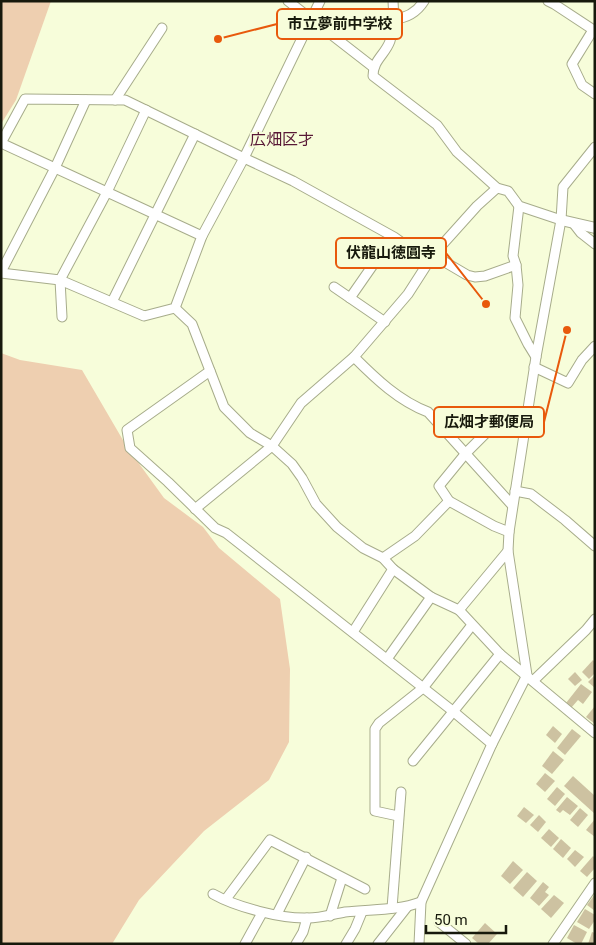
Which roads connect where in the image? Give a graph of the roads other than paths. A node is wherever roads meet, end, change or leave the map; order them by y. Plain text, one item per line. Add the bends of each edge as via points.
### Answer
1 (288, 1) edge
2 (320, 1) edge
3 (392, 1) edge
4 (424, 1) edge
5 (548, 1) edge
6 (394, 19) junction
7 (311, 20) junction
8 (162, 28) dead end
9 (594, 31) edge
10 (373, 67) junction
11 (595, 94) edge
12 (86, 100) junction
13 (115, 100) junction
14 (146, 110) junction
15 (195, 134) junction
16 (1, 143) edge
17 (595, 147) edge
18 (244, 158) junction
19 (55, 168) junction
20 (497, 188) junction
21 (107, 192) junction
22 (519, 206) junction
23 (156, 214) junction
24 (561, 220) junction
25 (574, 224) junction
26 (595, 228) edge
27 (202, 236) junction
28 (595, 244) edge
29 (382, 252) dead end
30 (433, 255) junction
31 (516, 265) junction
32 (1, 273) edge
33 (60, 280) junction
34 (334, 287) dead end
35 (350, 298) junction
36 (112, 302) junction
37 (175, 308) junction
38 (62, 317) dead end
39 (385, 322) junction
40 (595, 346) edge
41 (354, 357) junction
42 (536, 357) junction
43 (534, 367) junction
44 (210, 372) junction
45 (500, 419) dead end
46 (272, 446) junction
47 (466, 452) junction
48 (515, 491) junction
49 (449, 501) junction
50 (512, 505) junction
51 (195, 509) junction
52 (509, 532) junction
53 (595, 546) edge
54 (508, 551) junction
55 (383, 558) junction
56 (393, 569) junction
57 (431, 597) junction
58 (459, 610) junction
59 (595, 619) edge
60 (472, 625) junction
61 (353, 632) junction
62 (500, 654) junction
63 (387, 659) junction
64 (530, 678) junction
65 (423, 688) junction
66 (454, 712) junction
67 (595, 733) edge
68 (492, 744) junction
69 (413, 761) dead end
70 (401, 792) dead end
71 (398, 816) junction
72 (306, 858) junction
73 (342, 878) junction
74 (595, 884) edge
75 (365, 889) dead end
76 (212, 894) dead end
77 (226, 899) junction
78 (421, 902) junction
79 (407, 907) junction
80 (392, 908) junction
81 (362, 912) junction
82 (262, 913) junction
83 (277, 914) junction
84 (330, 916) junction
85 (307, 918) junction
86 (439, 922) dead end
87 (245, 944) edge
88 (296, 944) edge
89 (346, 944) edge
90 (378, 944) edge
91 (418, 944) edge
92 (466, 944) edge
93 (553, 944) edge

1 - 7 street
2 - 7 street
3 - 6 street
4 - 6 street via 420,8 405,18
5 - 9 street
6 - 10 street via 389,42
7 - 10 street
7 - 18 street
8 - 13 street
9 - 11 street via 572,64 582,85
10 - 20 street via 373,76 437,125 457,152
12 - 13 street
12 - 16 street via 25,99
12 - 19 street
13 - 14 street via 125,100
14 - 15 street
14 - 21 street
15 - 18 street
15 - 23 street
16 - 19 street
17 - 24 street via 563,187
18 - 27 street
18 - 30 street via 332,202 408,247
19 - 21 street
19 - 32 street
20 - 22 street via 508,192
20 - 30 street via 476,206
21 - 23 street
21 - 33 street
22 - 24 street
22 - 31 street via 513,256
23 - 27 street
23 - 36 street
24 - 25 street
24 - 42 street
25 - 26 street
25 - 28 street
27 - 37 street
29 - 35 street
30 - 31 street via 475,277
30 - 39 street
31 - 42 street via 515,318
32 - 33 street
33 - 36 street
33 - 38 street
34 - 35 street
35 - 39 street
36 - 37 street via 144,316
37 - 44 street via 192,324
39 - 41 street
40 - 43 street via 568,383
41 - 46 street via 301,403
41 - 47 street via 376,380 414,407 428,412
42 - 43 street
43 - 48 street
44 - 46 street via 224,407 250,433
44 - 51 street via 126,430 130,448
45 - 47 street
46 - 51 street
46 - 55 street via 292,464 316,504 337,527 363,548
47 - 49 street via 439,486
47 - 50 street
48 - 50 street
48 - 53 street via 531,494
49 - 52 street
49 - 55 street via 415,536
50 - 52 street
51 - 61 street via 215,528 226,533
52 - 54 street
54 - 58 street
54 - 64 street
55 - 56 street
56 - 57 street
56 - 61 street
57 - 58 street
57 - 63 street
58 - 60 street
59 - 64 street
60 - 62 street
60 - 65 street
61 - 63 street
62 - 64 street
62 - 66 street
63 - 65 street
64 - 67 street
64 - 68 street
65 - 66 street
65 - 71 street via 379,723 376,729 375,811
66 - 68 street
66 - 69 street
68 - 78 street
70 - 71 street
71 - 80 street
72 - 73 street
72 - 77 street via 270,840
72 - 83 street
73 - 75 street
73 - 84 street
74 - 93 street
76 - 77 street
77 - 82 street
78 - 79 street
78 - 91 street
79 - 80 street
79 - 90 street
80 - 81 street
81 - 84 street
81 - 89 street
82 - 83 street
82 - 87 street
83 - 85 street
84 - 85 street
85 - 88 street
86 - 92 street

